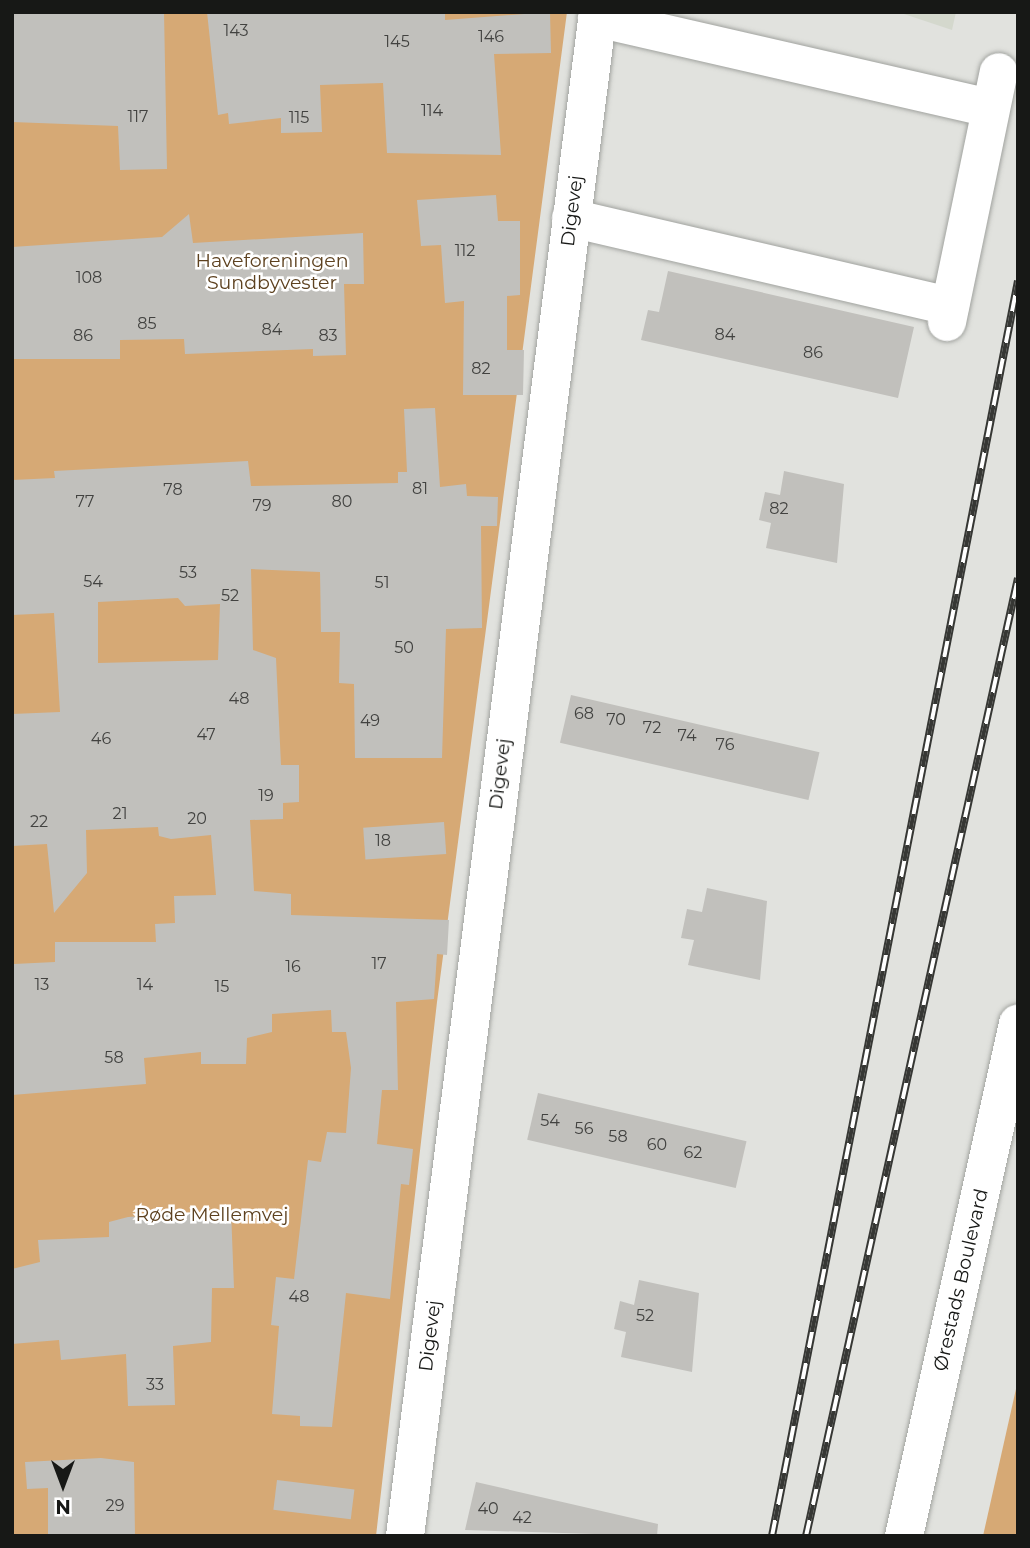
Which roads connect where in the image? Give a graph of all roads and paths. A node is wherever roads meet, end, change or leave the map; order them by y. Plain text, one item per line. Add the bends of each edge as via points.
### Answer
1 (597, 15) edge
2 (999, 72) dead end
3 (990, 108) junction
4 (571, 218) junction
5 (1018, 1024) edge
6 (405, 1536) edge
7 (904, 1536) edge

1 - 3 street
1 - 4 street, Digevej
2 - 3 street
3 - 4 street via 949,314
4 - 6 street, Digevej
5 - 7 street, Ørestads Boulevard

